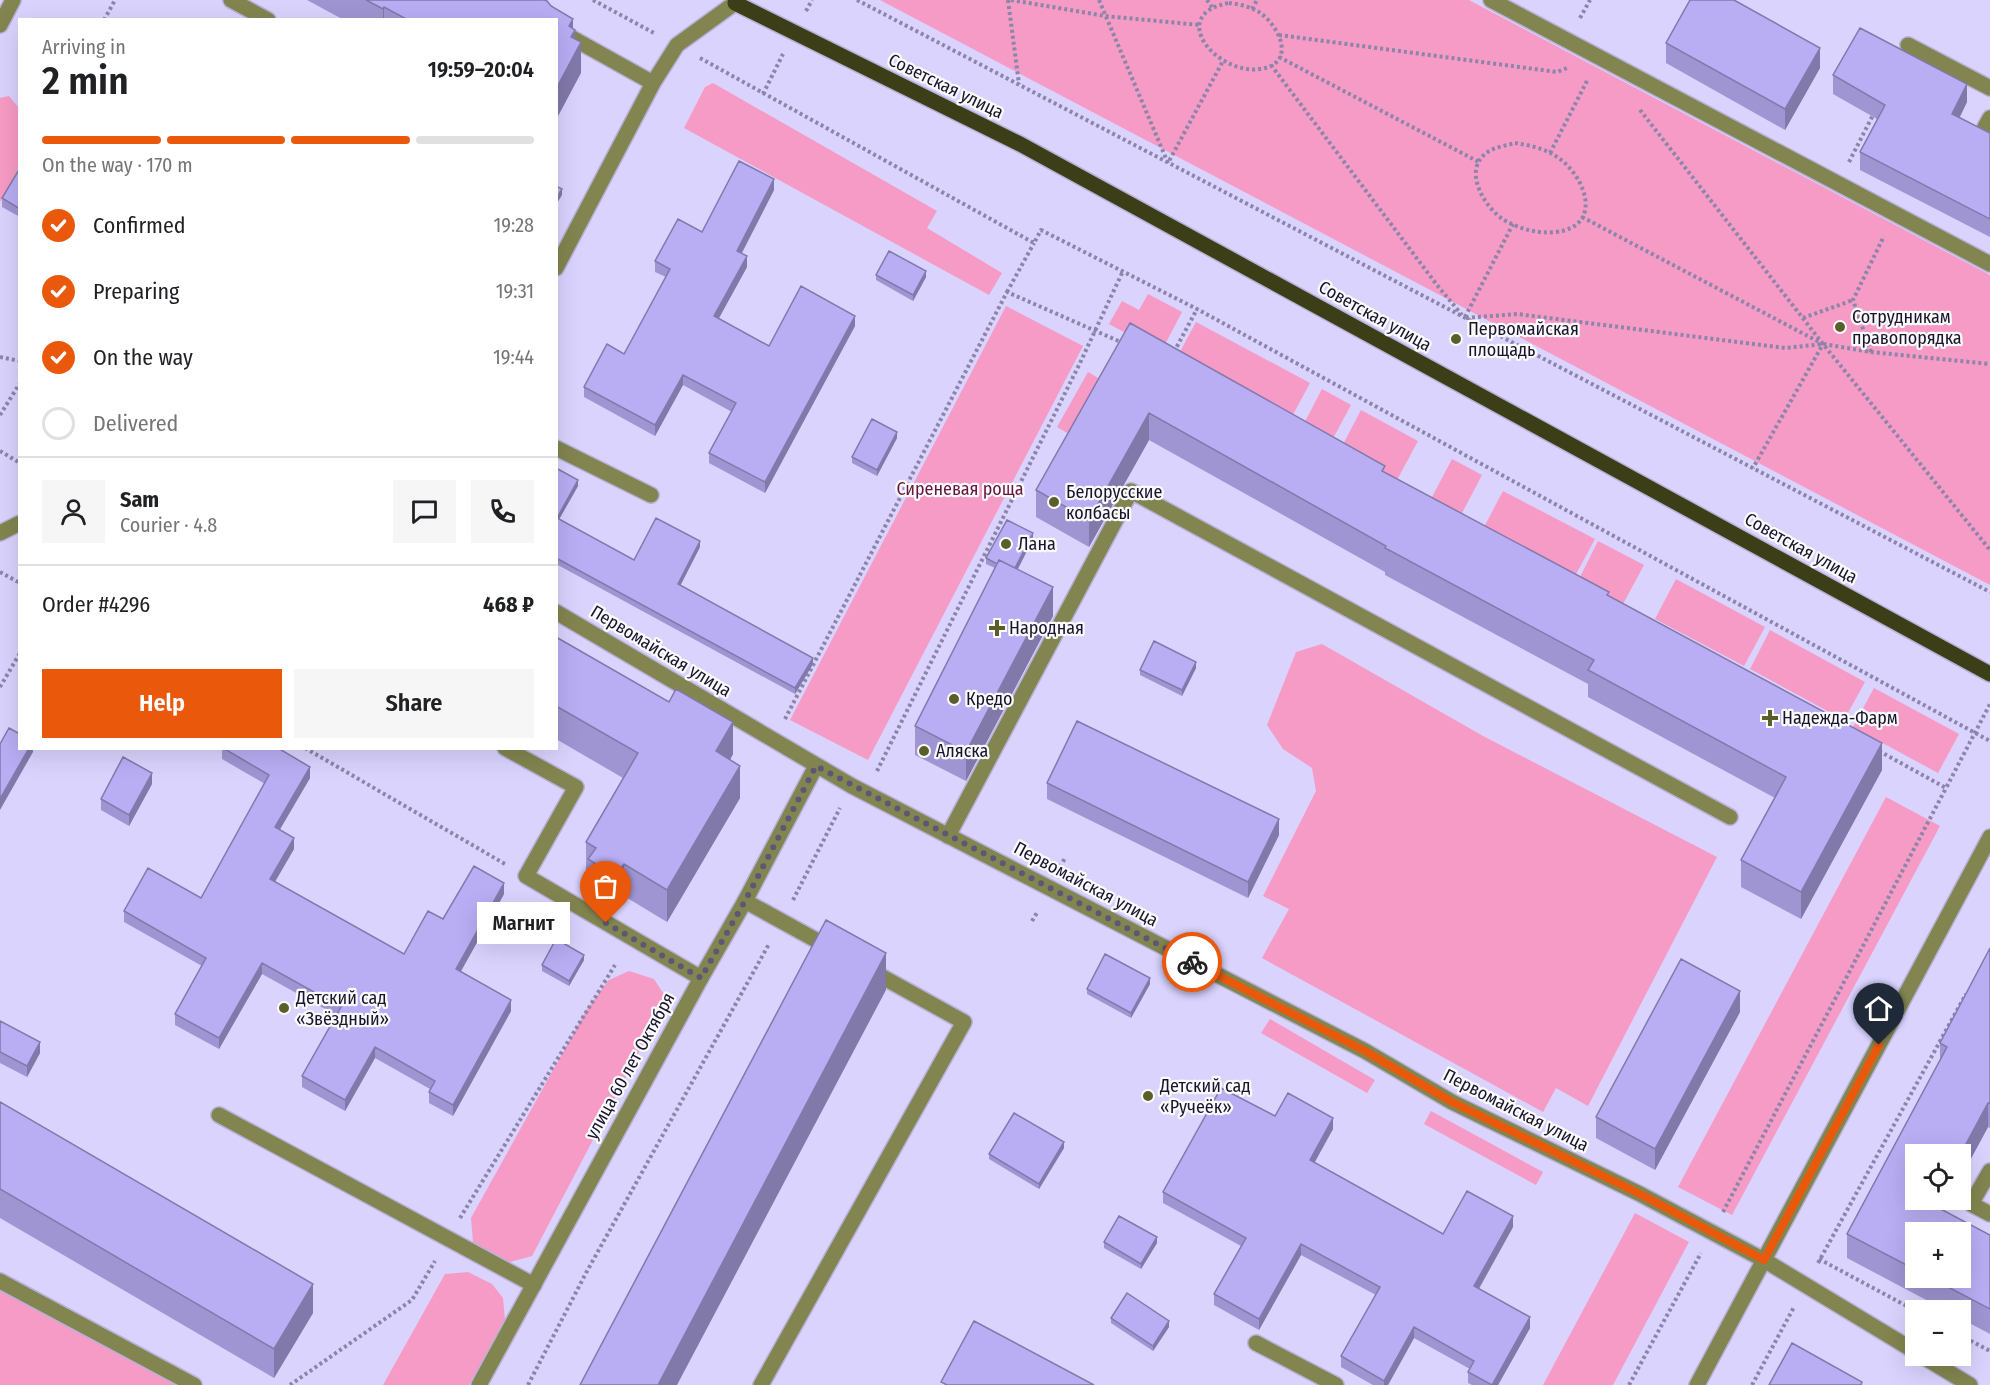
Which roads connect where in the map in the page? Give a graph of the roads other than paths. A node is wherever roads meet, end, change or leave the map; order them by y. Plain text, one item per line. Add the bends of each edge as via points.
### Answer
1 (13, 0) edge
2 (231, 0) edge
3 (1491, 0) edge
4 (736, 2) edge
5 (264, 18) edge
6 (0, 25) edge
7 (558, 30) edge
8 (1908, 45) dead end
9 (653, 82) junction
10 (1990, 88) edge
11 (1990, 118) edge
12 (1990, 130) edge
13 (558, 264) edge
14 (1990, 264) edge
15 (558, 449) edge
16 (651, 495) dead end
17 (18, 524) edge
18 (0, 533) edge
19 (558, 613) edge
20 (1990, 674) edge
21 (509, 750) edge
22 (816, 766) junction
23 (1730, 818) dead end
24 (948, 836) junction
25 (1990, 837) edge
26 (745, 901) junction
27 (701, 978) junction
28 (219, 1114) dead end
29 (1990, 1171) edge
30 (1990, 1214) edge
31 (1764, 1260) junction
32 (0, 1281) edge
33 (534, 1285) junction
34 (1256, 1343) dead end
35 (1905, 1345) edge
36 (1933, 1366) edge
37 (1948, 1379) edge
38 (194, 1385) edge
39 (479, 1385) edge
40 (761, 1385) edge
41 (1336, 1385) edge
42 (1697, 1385) edge
43 (1970, 1385) edge

1 - 6 street
2 - 5 street
3 - 14 street
4 - 9 street via 677,45
4 - 20 main road, Советская улица via 1020,144
7 - 9 street
8 - 10 street
9 - 13 street
11 - 12 street via 1985,127
15 - 16 street
17 - 18 street
19 - 22 street, Первомайская улица
21 - 27 street via 576,788 526,876
22 - 24 street, Первомайская улица
22 - 26 street, улица 60 лет Октября
23 - 24 street via 1131,491
24 - 31 street, Первомайская улица via 1365,1051 1452,1102
25 - 31 street
26 - 27 street, улица 60 лет Октября
26 - 40 street via 964,1022
27 - 33 street, улица 60 лет Октября
28 - 33 street
29 - 30 street via 1971,1204
31 - 35 street, Первомайская улица
31 - 42 street
32 - 38 street
33 - 39 street, улица 60 лет Октября
34 - 41 street
36 - 37 street
37 - 43 street

